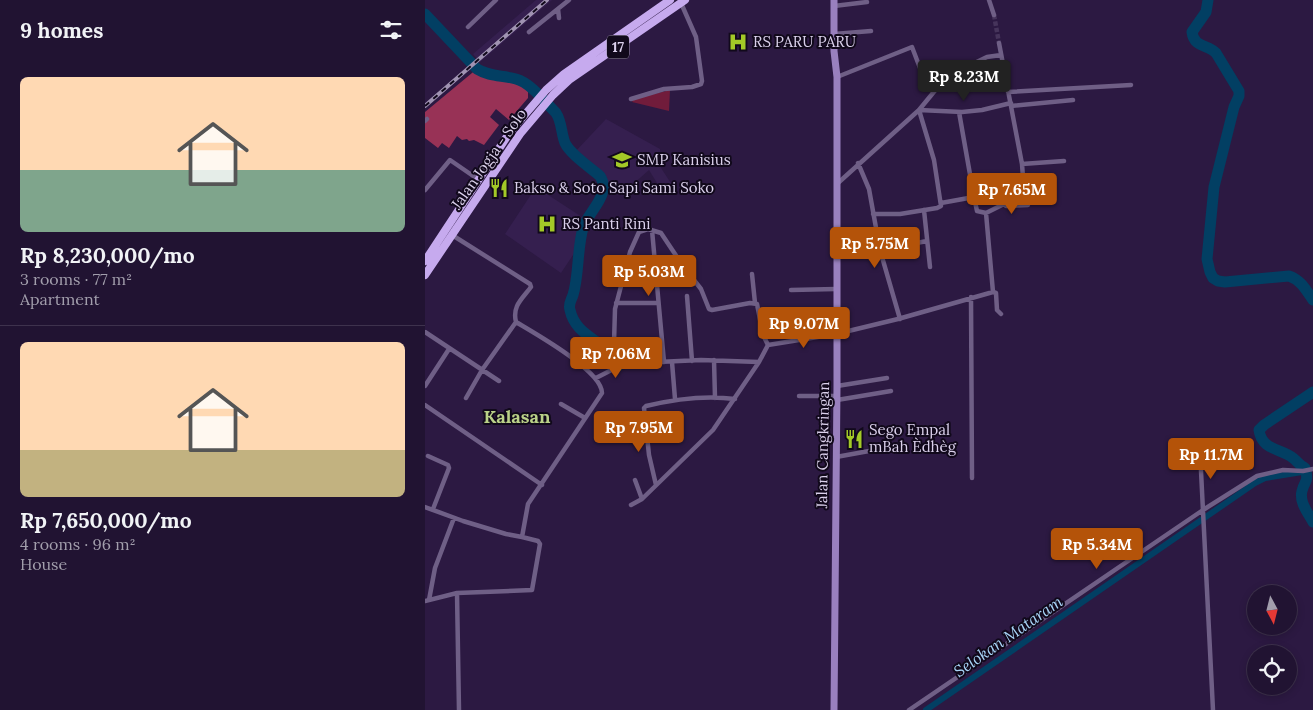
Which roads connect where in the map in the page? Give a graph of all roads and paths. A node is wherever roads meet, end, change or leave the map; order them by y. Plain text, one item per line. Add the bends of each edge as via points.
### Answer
1 (496, 0) edge
2 (569, 0) edge
3 (670, 0) edge
4 (989, 0) edge
5 (683, 1) edge
6 (867, 2) dead end
7 (834, 3) edge
8 (558, 9) junction
9 (994, 16) tunnel mouth
10 (559, 18) dead end
11 (468, 27) dead end
12 (871, 31) dead end
13 (529, 32) dead end
14 (834, 34) junction
15 (999, 43) tunnel mouth
16 (1001, 55) junction
17 (837, 77) junction
18 (942, 82) junction
19 (1131, 85) dead end
20 (1008, 92) junction
21 (549, 93) junction
22 (631, 99) dead end
23 (1073, 100) dead end
24 (1011, 104) junction
25 (919, 110) junction
26 (959, 112) junction
27 (1064, 161) dead end
28 (858, 163) junction
29 (1022, 164) junction
30 (479, 180) junction
31 (837, 184) junction
32 (425, 190) edge
33 (974, 197) junction
34 (941, 203) junction
35 (1003, 204) junction
36 (1028, 205) dead end
37 (924, 210) junction
38 (986, 213) junction
39 (873, 214) junction
40 (652, 230) junction
41 (452, 235) junction
42 (927, 241) junction
43 (881, 250) junction
44 (425, 261) edge
45 (930, 267) dead end
46 (752, 274) dead end
47 (425, 275) edge
48 (836, 289) junction
49 (791, 290) dead end
50 (993, 292) junction
51 (687, 296) dead end
52 (971, 297) junction
53 (659, 303) junction
54 (755, 303) junction
55 (616, 304) junction
56 (1001, 314) dead end
57 (900, 318) junction
58 (516, 322) junction
59 (425, 332) edge
60 (836, 334) junction
61 (768, 345) junction
62 (449, 349) junction
63 (714, 360) junction
64 (692, 361) junction
65 (627, 362) junction
66 (663, 362) junction
67 (672, 362) junction
68 (759, 362) junction
69 (482, 370) junction
70 (596, 378) junction
71 (887, 378) dead end
72 (499, 382) dead end
73 (425, 386) edge
74 (837, 386) junction
75 (891, 391) dead end
76 (799, 396) dead end
77 (466, 398) dead end
78 (715, 398) junction
79 (837, 398) junction
80 (735, 399) junction
81 (675, 400) junction
82 (561, 404) dead end
83 (425, 405) edge
84 (585, 418) junction
85 (902, 446) dead end
86 (1200, 451) dead end
87 (428, 456) dead end
88 (836, 457) junction
89 (1313, 469) edge
90 (972, 478) dead end
91 (635, 480) dead end
92 (542, 485) junction
93 (656, 485) junction
94 (642, 499) junction
95 (631, 505) dead end
96 (425, 507) edge
97 (433, 510) junction
98 (1203, 513) junction
99 (454, 518) junction
100 (522, 537) junction
101 (457, 593) junction
102 (427, 601) edge
103 (459, 710) edge
104 (834, 710) edge
105 (909, 710) edge
106 (1213, 710) edge

1 - 11 street
2 - 8 street
3 - 21 highway, Jalan Jogja - Solo / 17 via 564,74
4 - 9 street
5 - 21 highway, Jalan Jogja - Solo / 17
5 - 22 street via 696,37 701,84 664,89
6 - 7 street
7 - 14 main road, Jalan Cangkringan
8 - 10 street
8 - 13 street
12 - 14 street
14 - 17 main road, Jalan Cangkringan
15 - 16 street
16 - 18 street via 968,65
16 - 20 street
17 - 18 street via 912,47 921,68
17 - 31 main road, Jalan Cangkringan
18 - 25 street
19 - 20 street
20 - 24 street
21 - 30 highway, Jalan Jogja - Solo / 17 via 528,110
21 - 41 highway, Jalan Jogja - Solo / 17
23 - 24 street
24 - 26 street
24 - 29 street
25 - 26 street
25 - 28 street
25 - 34 street via 934,160
26 - 33 street
27 - 29 street
28 - 31 street
28 - 39 street via 869,189
29 - 35 street via 1024,192
30 - 32 street via 450,160
30 - 44 highway, Jalan Jogja - Solo / 17
31 - 48 main road, Jalan Cangkringan
33 - 34 street
33 - 38 street via 977,211
34 - 37 street via 939,207
35 - 36 street
35 - 38 street
37 - 39 street
37 - 42 street
38 - 50 street
39 - 43 street
40 - 53 street
40 - 54 street via 663,236 699,285 709,308
40 - 55 street via 639,232
41 - 47 highway, Jalan Jogja - Solo / 17
41 - 58 street via 530,284 515,308
42 - 43 street
42 - 45 street
43 - 57 street
46 - 54 street
48 - 49 street
48 - 60 main road, Jalan Cangkringan
50 - 52 street
50 - 56 street
51 - 64 street
52 - 57 street
52 - 90 street
53 - 55 street
53 - 66 street
54 - 61 street
55 - 65 street via 614,343
57 - 60 street
58 - 69 street
58 - 70 street
59 - 62 street
60 - 61 street
60 - 74 main road, Jalan Cangkringan
61 - 68 street
62 - 69 street
62 - 73 street
63 - 64 street
63 - 68 street
63 - 78 street
64 - 67 street
65 - 66 street
65 - 70 street
66 - 67 street
67 - 81 street
68 - 80 street
69 - 72 street
69 - 77 street
70 - 84 street via 602,393
71 - 74 street
74 - 79 main road, Jalan Cangkringan
75 - 79 street
76 - 79 street
78 - 80 street
78 - 81 street
79 - 88 main road, Jalan Cangkringan
80 - 93 street via 713,430
81 - 93 street via 643,408
82 - 84 street
83 - 92 street
84 - 92 street
85 - 88 street
86 - 98 street
87 - 97 street via 449,468
88 - 104 main road, Jalan Cangkringan
89 - 98 street via 1283,470 1257,476
91 - 94 street
92 - 100 street via 528,504
93 - 94 street
94 - 95 street
96 - 97 street
97 - 99 street
98 - 105 street
98 - 106 street
99 - 100 street
99 - 102 street via 435,568
100 - 101 street via 540,544 531,590
101 - 102 street
101 - 103 street

